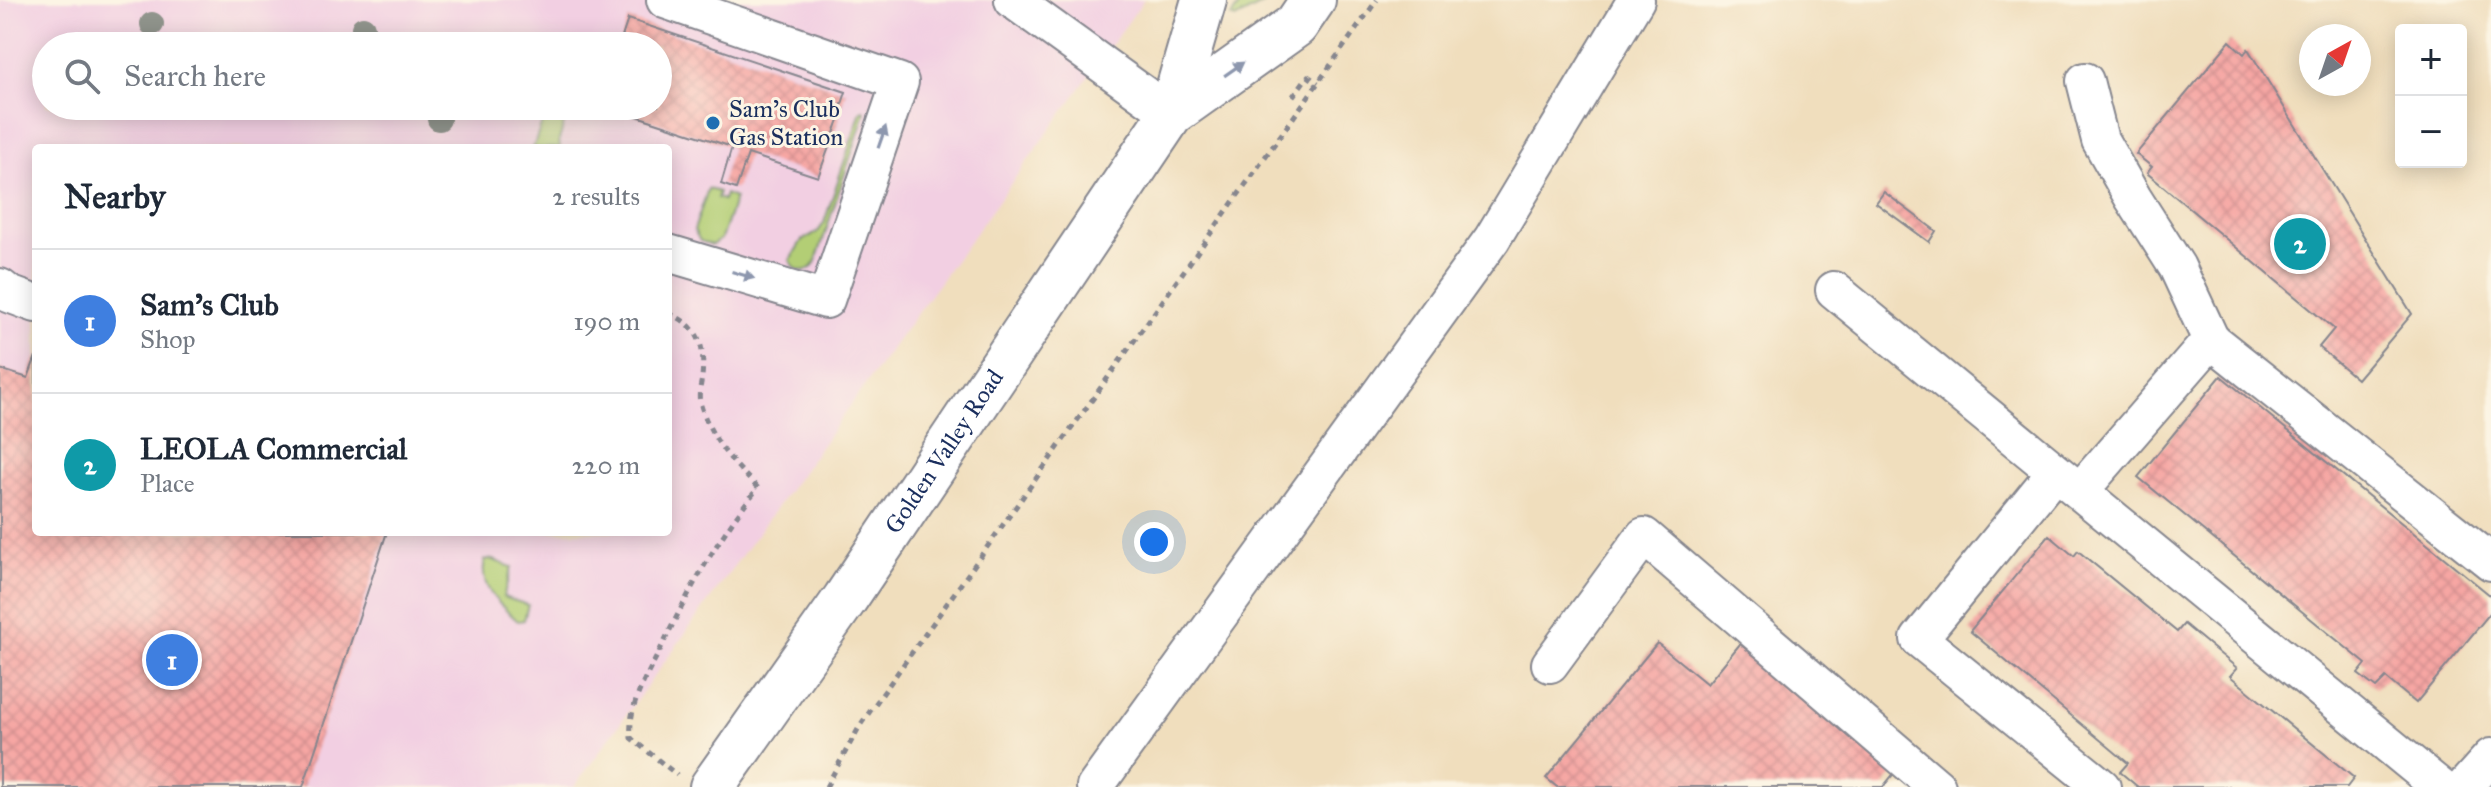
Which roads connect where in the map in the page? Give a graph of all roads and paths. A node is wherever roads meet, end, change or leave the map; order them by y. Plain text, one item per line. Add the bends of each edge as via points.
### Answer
1 (665, 0) edge
2 (1013, 0) edge
3 (1204, 0) edge
4 (1313, 0) edge
5 (1377, 0) edge
6 (1636, 0) edge
7 (2085, 81) dead end
8 (1318, 83) junction
9 (1293, 96) dead end
10 (1171, 114) junction
11 (672, 254) edge
12 (0, 287) edge
13 (1834, 290) dead end
14 (32, 303) edge
15 (672, 315) edge
16 (2211, 340) junction
17 (2068, 481) junction
18 (2491, 562) edge
19 (1550, 664) dead end
20 (2470, 780) edge
21 (697, 782) edge
22 (826, 787) edge
23 (1095, 787) edge
24 (1937, 787) edge
25 (2102, 787) edge

11 -> 1 street via 826,300 900,82
2 - 10 street
3 - 10 main road, Golden Valley Road
10 -> 4 main road, Golden Valley Road via 1296,25
5 - 8 path
6 - 23 street via 1492,239
7 - 16 street via 2100,140 2177,267
8 - 9 path via 1308,76
8 - 22 path via 861,724
10 - 21 main road, Golden Valley Road via 845,599
12 - 14 street
13 - 17 street
15 - 21 path via 691,326 702,343 699,399 721,450 758,488 731,519 690,590 641,682 629,722 631,738
16 - 17 street
16 - 18 street
17 - 20 street
17 - 25 street via 1919,639
19 - 24 street via 1644,536

